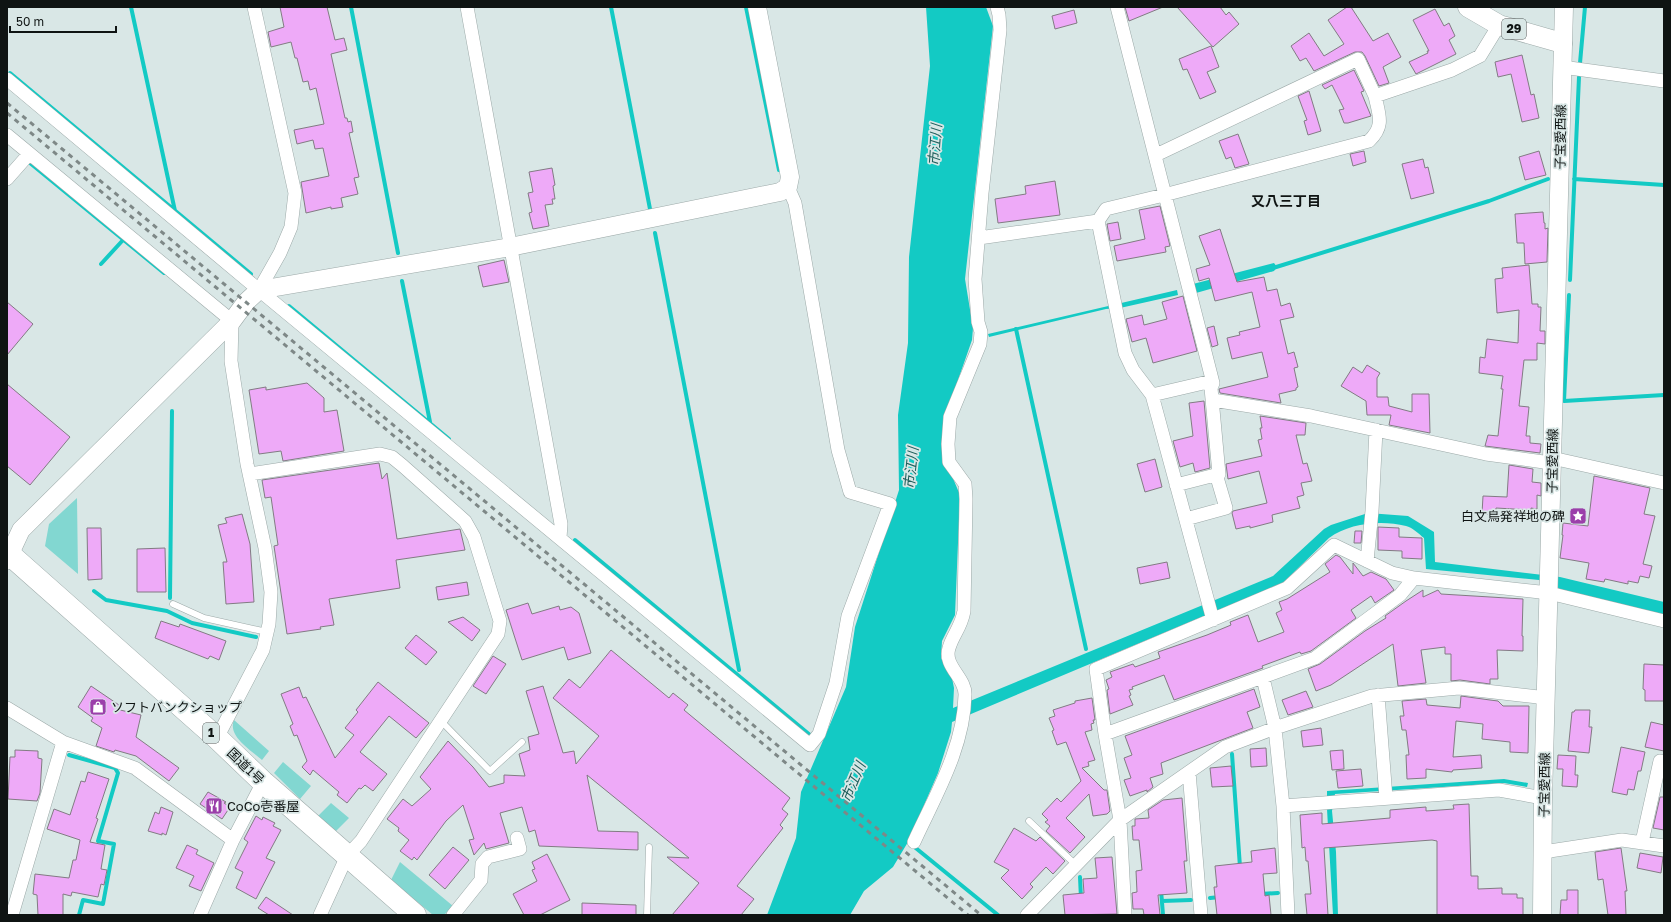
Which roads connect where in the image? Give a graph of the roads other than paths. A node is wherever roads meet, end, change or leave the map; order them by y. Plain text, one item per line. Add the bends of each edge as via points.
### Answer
1 (254, 7) edge
2 (466, 7) edge
3 (757, 7) edge
4 (997, 7) edge
5 (1117, 7) edge
6 (1468, 7) edge
7 (1564, 7) edge
8 (1499, 25) junction
9 (1562, 43) junction
10 (1562, 67) junction
11 (7, 79) edge
12 (1664, 81) edge
13 (1375, 96) junction
14 (7, 134) edge
15 (29, 154) junction
16 (1156, 155) junction
17 (7, 179) edge
18 (788, 187) junction
19 (1164, 195) junction
20 (1098, 221) junction
21 (978, 238) junction
22 (510, 247) junction
23 (259, 290) junction
24 (232, 321) junction
25 (1212, 381) junction
26 (1152, 395) junction
27 (1214, 400) junction
28 (1376, 430) junction
29 (1552, 461) junction
30 (250, 474) junction
31 (1216, 474) junction
32 (1664, 483) edge
33 (1176, 485) junction
34 (1186, 519) junction
35 (560, 538) junction
36 (8, 556) edge
37 (1367, 561) junction
38 (1414, 578) junction
39 (1549, 584) junction
40 (173, 604) dead end
41 (1212, 617) junction
42 (1664, 621) edge
43 (267, 632) junction
44 (1263, 678) junction
45 (1378, 695) junction
46 (1547, 698) junction
47 (7, 708) edge
48 (441, 721) junction
49 (1275, 728) junction
50 (1105, 734) junction
51 (217, 738) junction
52 (64, 742) junction
53 (522, 742) dead end
54 (1664, 762) edge
55 (1189, 772) junction
56 (262, 782) junction
57 (1386, 791) junction
58 (1544, 798) junction
59 (1283, 806) junction
60 (1120, 820) junction
61 (1029, 821) dead end
62 (517, 838) dead end
63 (233, 840) junction
64 (914, 842) dead end
65 (1642, 842) junction
66 (1664, 846) edge
67 (649, 847) dead end
68 (1543, 852) junction
69 (347, 856) junction
70 (1076, 865) junction
71 (12, 915) edge
72 (200, 915) edge
73 (320, 915) edge
74 (415, 915) edge
75 (453, 915) edge
76 (647, 915) edge
77 (1027, 915) edge
78 (1125, 915) edge
79 (1201, 915) edge
80 (1288, 915) edge
81 (1542, 915) edge

1 - 23 street via 295,193 291,227
2 - 22 street
3 - 18 street via 790,177
4 - 21 street via 1000,30
5 - 16 street
6 - 8 main road, 29
7 - 9 street, 子宝愛西線
8 - 9 main road, 29
8 - 13 street via 1480,56 1452,70
9 - 10 street, 子宝愛西線
10 - 12 street
10 - 29 street, 子宝愛西線
11 - 23 street
13 - 16 street via 1358,60
13 - 19 street via 1380,122 1377,134 1369,141
14 - 15 street
15 - 17 street
15 - 24 street
16 - 19 street
18 - 22 street via 780,192
18 - 35 street via 795,203 838,450 850,492 890,504 848,616 836,683 819,734 810,745
19 - 20 street via 1106,209
19 - 25 street
20 - 21 street
20 - 26 street via 1125,352 1133,370
21 - 64 street via 975,279 980,344 950,417 948,444 949,462 965,484 966,499 964,611 962,622 948,648 949,662 963,684 962,721 955,750
22 - 23 street
22 - 35 street via 561,524
23 - 24 street
23 - 35 street
24 - 30 street via 231,362
24 - 36 street via 21,530
25 - 26 street
25 - 27 street
26 - 33 street
27 - 28 street
27 - 31 street via 1219,474
28 - 29 street via 1486,454
28 - 37 street
29 - 32 street
29 - 39 street, 子宝愛西線
30 - 43 street via 271,592
30 - 48 street via 380,454 392,457 465,521 474,537 500,622 498,634
31 - 33 street
31 - 34 street via 1226,508
33 - 34 street
34 - 41 street
36 - 51 highway, 国道1号 / 1
37 - 38 street via 1392,573
37 - 41 street via 1334,546 1287,588
38 - 39 street
38 - 44 street via 1400,595 1315,658
39 - 42 street
39 - 46 street, 子宝愛西線
40 - 43 lane via 204,618
41 - 50 street via 1096,669
43 - 51 street via 263,650
44 - 49 street
44 - 50 street
45 - 46 street via 1459,688
45 - 49 street
45 - 57 street
46 - 58 street, 子宝愛西線
47 - 52 street
48 - 53 lane via 490,771
48 - 69 street via 361,841
49 - 55 street via 1225,747
49 - 59 street
50 - 60 street
51 - 56 highway, 国道1号 / 1
52 - 63 street via 135,768
52 - 71 street
54 - 65 street via 1660,761
55 - 60 street
55 - 79 street
56 - 63 street
56 - 69 highway, 国道1号 / 1
57 - 58 street via 1499,790
57 - 59 street via 1330,802
58 - 68 street, 子宝愛西線
59 - 80 street
60 - 70 street
60 - 78 street
61 - 70 lane
62 - 75 street via 520,849 488,857 482,864 481,880
63 - 72 street
65 - 66 street
65 - 68 street via 1622,840
67 - 76 lane
68 - 81 street, 子宝愛西線
69 - 73 street
69 - 74 highway, 国道1号 / 1
70 - 77 street

